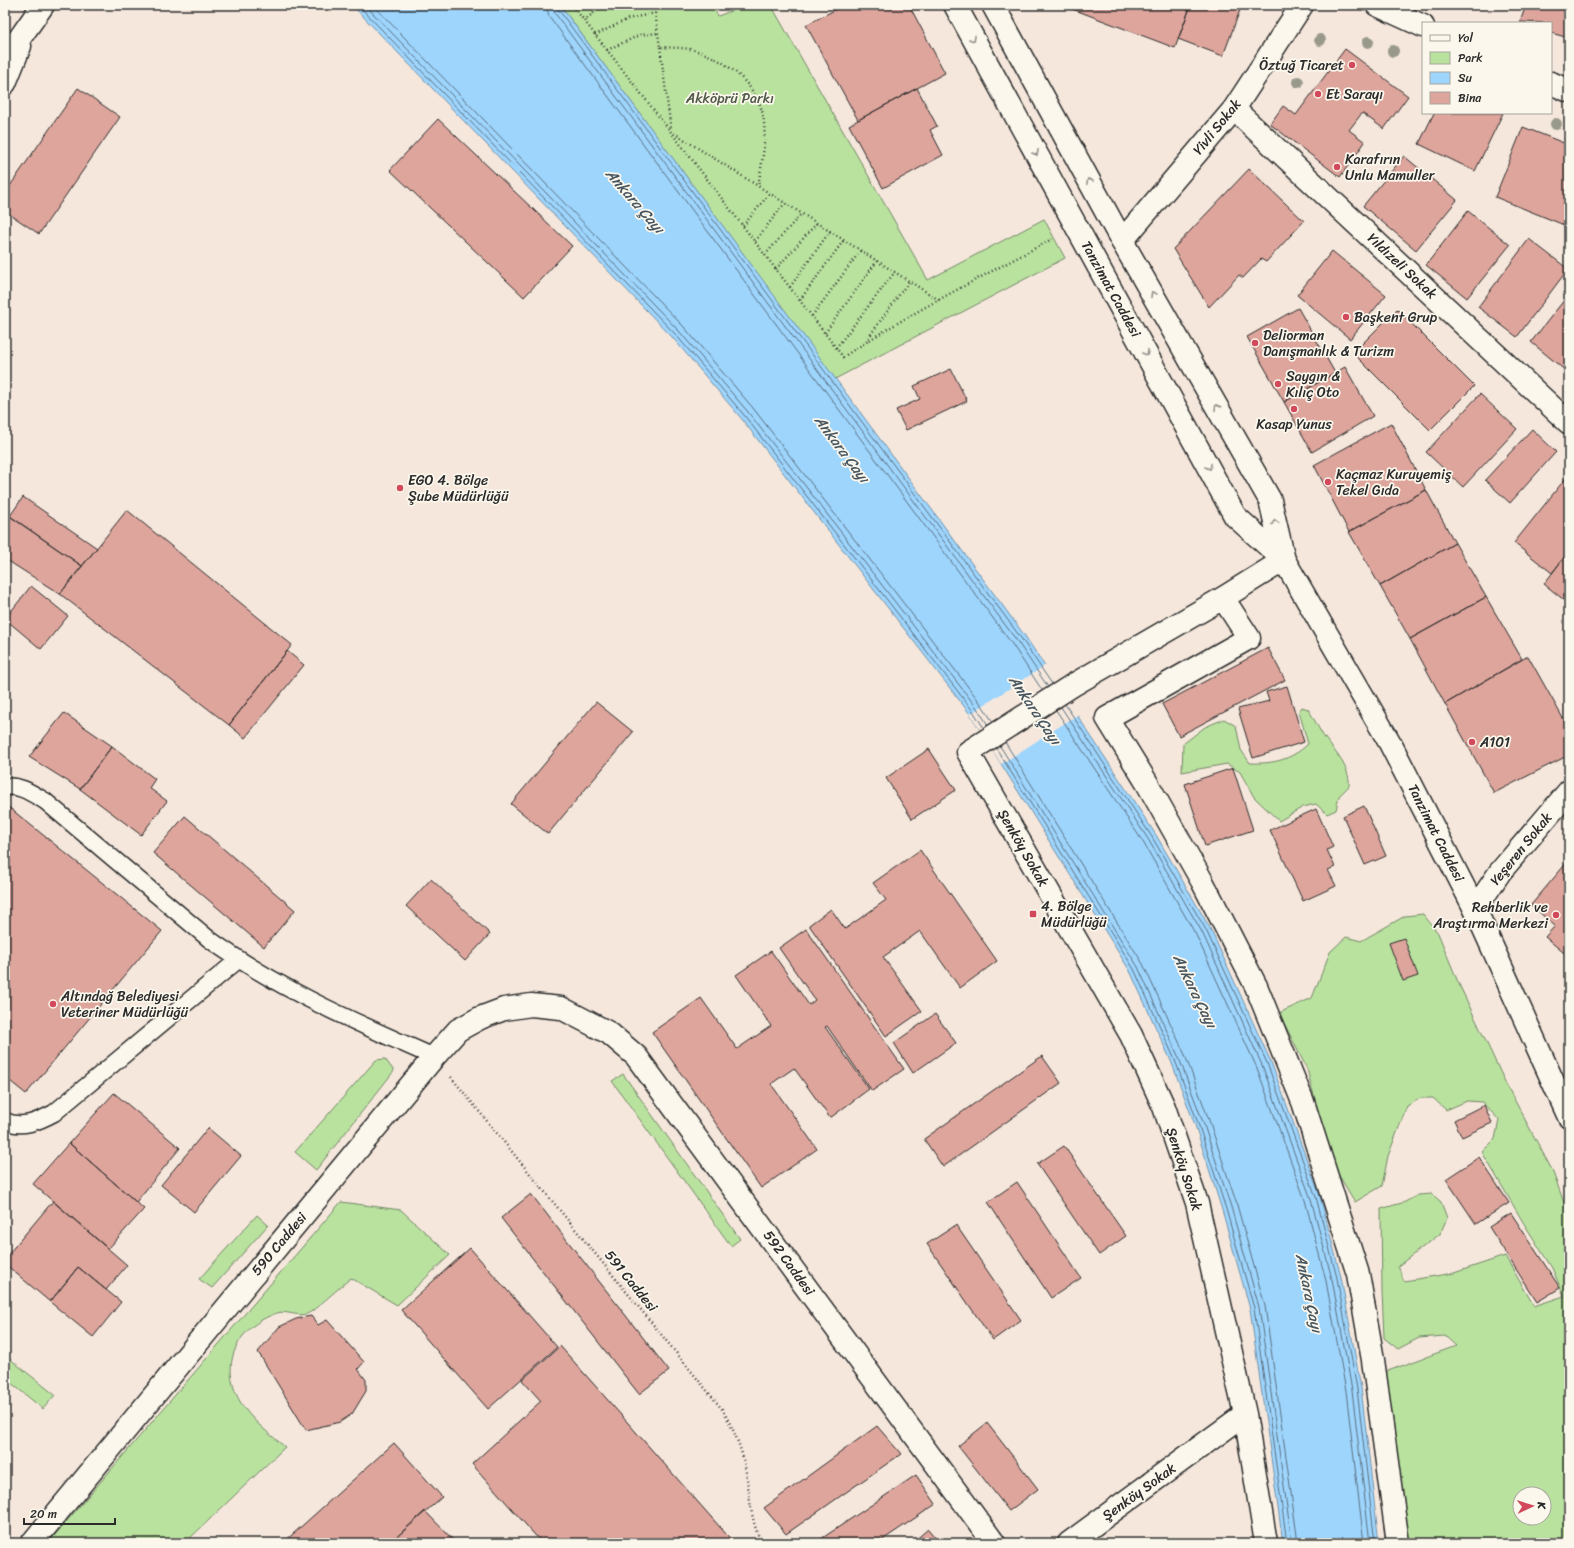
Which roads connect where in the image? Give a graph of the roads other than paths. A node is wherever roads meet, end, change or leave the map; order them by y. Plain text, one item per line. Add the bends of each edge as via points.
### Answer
1 (43, 5) edge
2 (955, 5) edge
3 (993, 5) edge
4 (1302, 5) edge
5 (1377, 5) edge
6 (29, 25) junction
7 (1422, 26) edge
8 (5, 52) edge
9 (5, 59) edge
10 (5, 83) edge
11 (1552, 83) edge
12 (1569, 91) edge
13 (1234, 108) junction
14 (1122, 241) junction
15 (1569, 423) edge
16 (1284, 560) junction
17 (1223, 598) junction
18 (5, 787) edge
19 (1569, 791) edge
20 (1475, 909) junction
21 (238, 960) junction
22 (561, 1008) joint
23 (434, 1057) junction
24 (1569, 1117) edge
25 (5, 1121) edge
26 (1245, 1414) junction
27 (32, 1543) edge
28 (994, 1543) edge
29 (1069, 1543) edge
30 (1266, 1543) edge
31 (1398, 1543) edge

1 - 6 main road
2 -> 16 main road, Tanzimat Caddesi via 1236,516
14 -> 3 main road, Tanzimat Caddesi
4 - 13 main road, Yivli Sokak
5 - 7 main road
6 - 8 main road
6 - 9 main road
6 - 10 main road
11 - 12 main road
13 - 14 main road, Yivli Sokak
13 - 15 main road, Yıldızeli Sokak
16 -> 14 main road, Tanzimat Caddesi via 1270,500
16 - 17 main road
16 - 20 main road, Tanzimat Caddesi via 1390,744
17 - 26 main road, Şenköy Sokak via 1073,685 968,752 1131,1035 1164,1107 1197,1203
17 - 31 main road via 1248,638 1107,718 1147,783 1256,986 1303,1102 1358,1274 1373,1360
18 - 21 lane via 26,790 45,801 209,939
19 - 20 main road, Yeşeren Sokak via 1500,872
20 - 24 main road, Tanzimat Caddesi
21 - 23 lane via 343,1017
21 - 25 lane via 54,1114 37,1123 20,1124
22 - 23 main road, 590 Caddesi via 531,1005 498,1011 458,1030
22 - 28 main road, 592 Caddesi via 609,1033 636,1056
23 - 27 main road, 590 Caddesi
26 - 29 main road, Şenköy Sokak
26 - 30 main road

